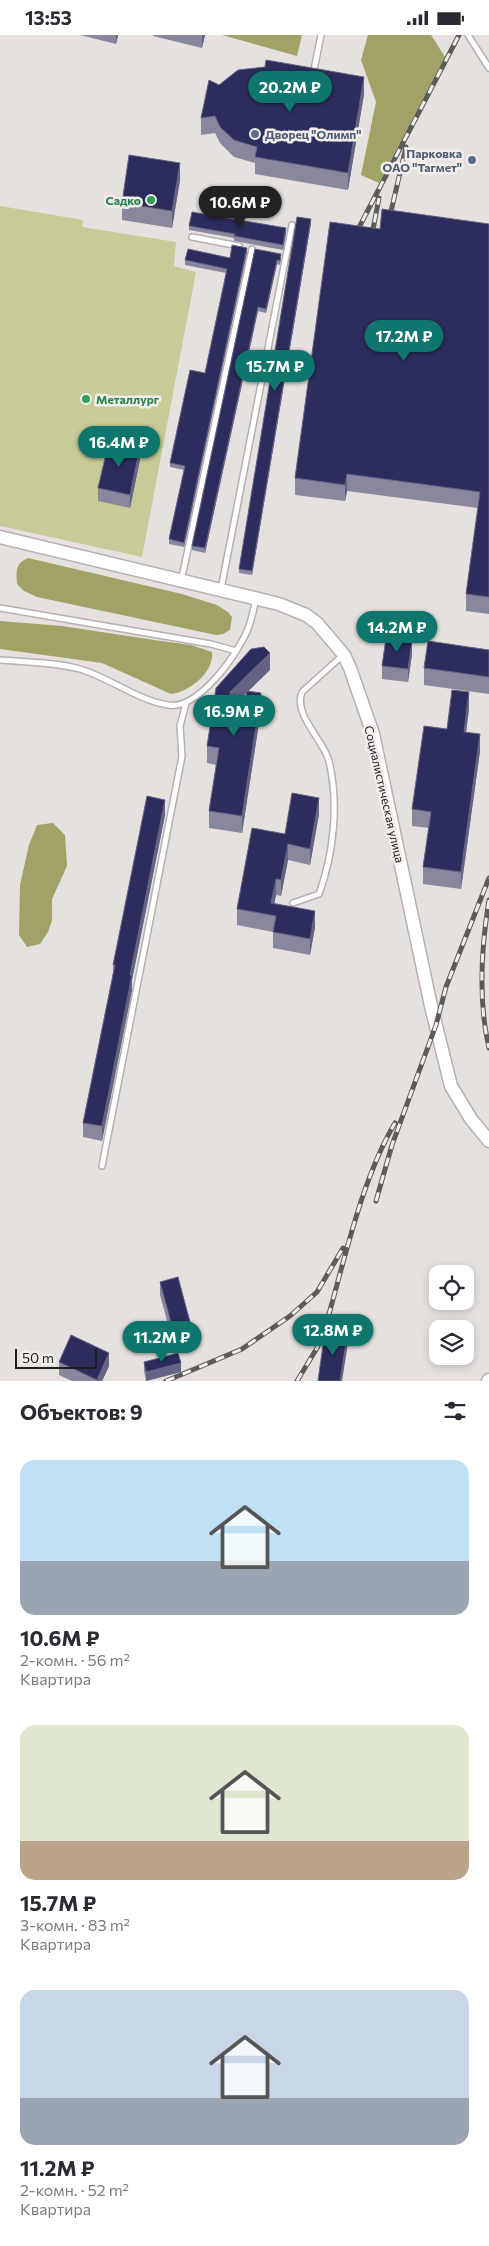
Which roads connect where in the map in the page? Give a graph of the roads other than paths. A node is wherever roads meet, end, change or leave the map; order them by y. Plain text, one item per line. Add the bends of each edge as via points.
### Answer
1 (321, 35) edge
2 (468, 35) edge
3 (305, 68) edge
4 (489, 68) edge
5 (314, 70) junction
6 (322, 72) edge
7 (292, 225) dead end
8 (192, 237) dead end
9 (252, 249) junction
10 (261, 250) edge
11 (278, 253) edge
12 (286, 255) junction
13 (0, 537) edge
14 (182, 577) dead end
15 (221, 589) junction
16 (257, 597) junction
17 (0, 608) edge
18 (236, 651) junction
19 (344, 655) junction
20 (0, 660) edge
21 (186, 703) junction
22 (293, 903) dead end
23 (489, 1141) edge
24 (102, 1165) dead end

1 - 5 lane
2 - 4 lane
3 - 5 lane
5 - 6 lane
7 - 12 lane
8 - 9 lane
9 - 10 lane
9 - 14 lane
11 - 12 lane
12 - 15 lane
13 - 15 street, Социалистическая улица
15 - 16 street, Социалистическая улица
16 - 18 lane via 248,629
16 - 19 street, Социалистическая улица via 306,615 325,631
17 - 18 lane
18 - 21 lane via 204,690
19 - 22 lane via 302,692 299,699 328,759 334,818 319,894
19 - 23 street, Социалистическая улица via 373,734 451,1086
20 - 21 lane via 79,669 165,705
21 - 24 lane via 180,726 183,748 180,765

